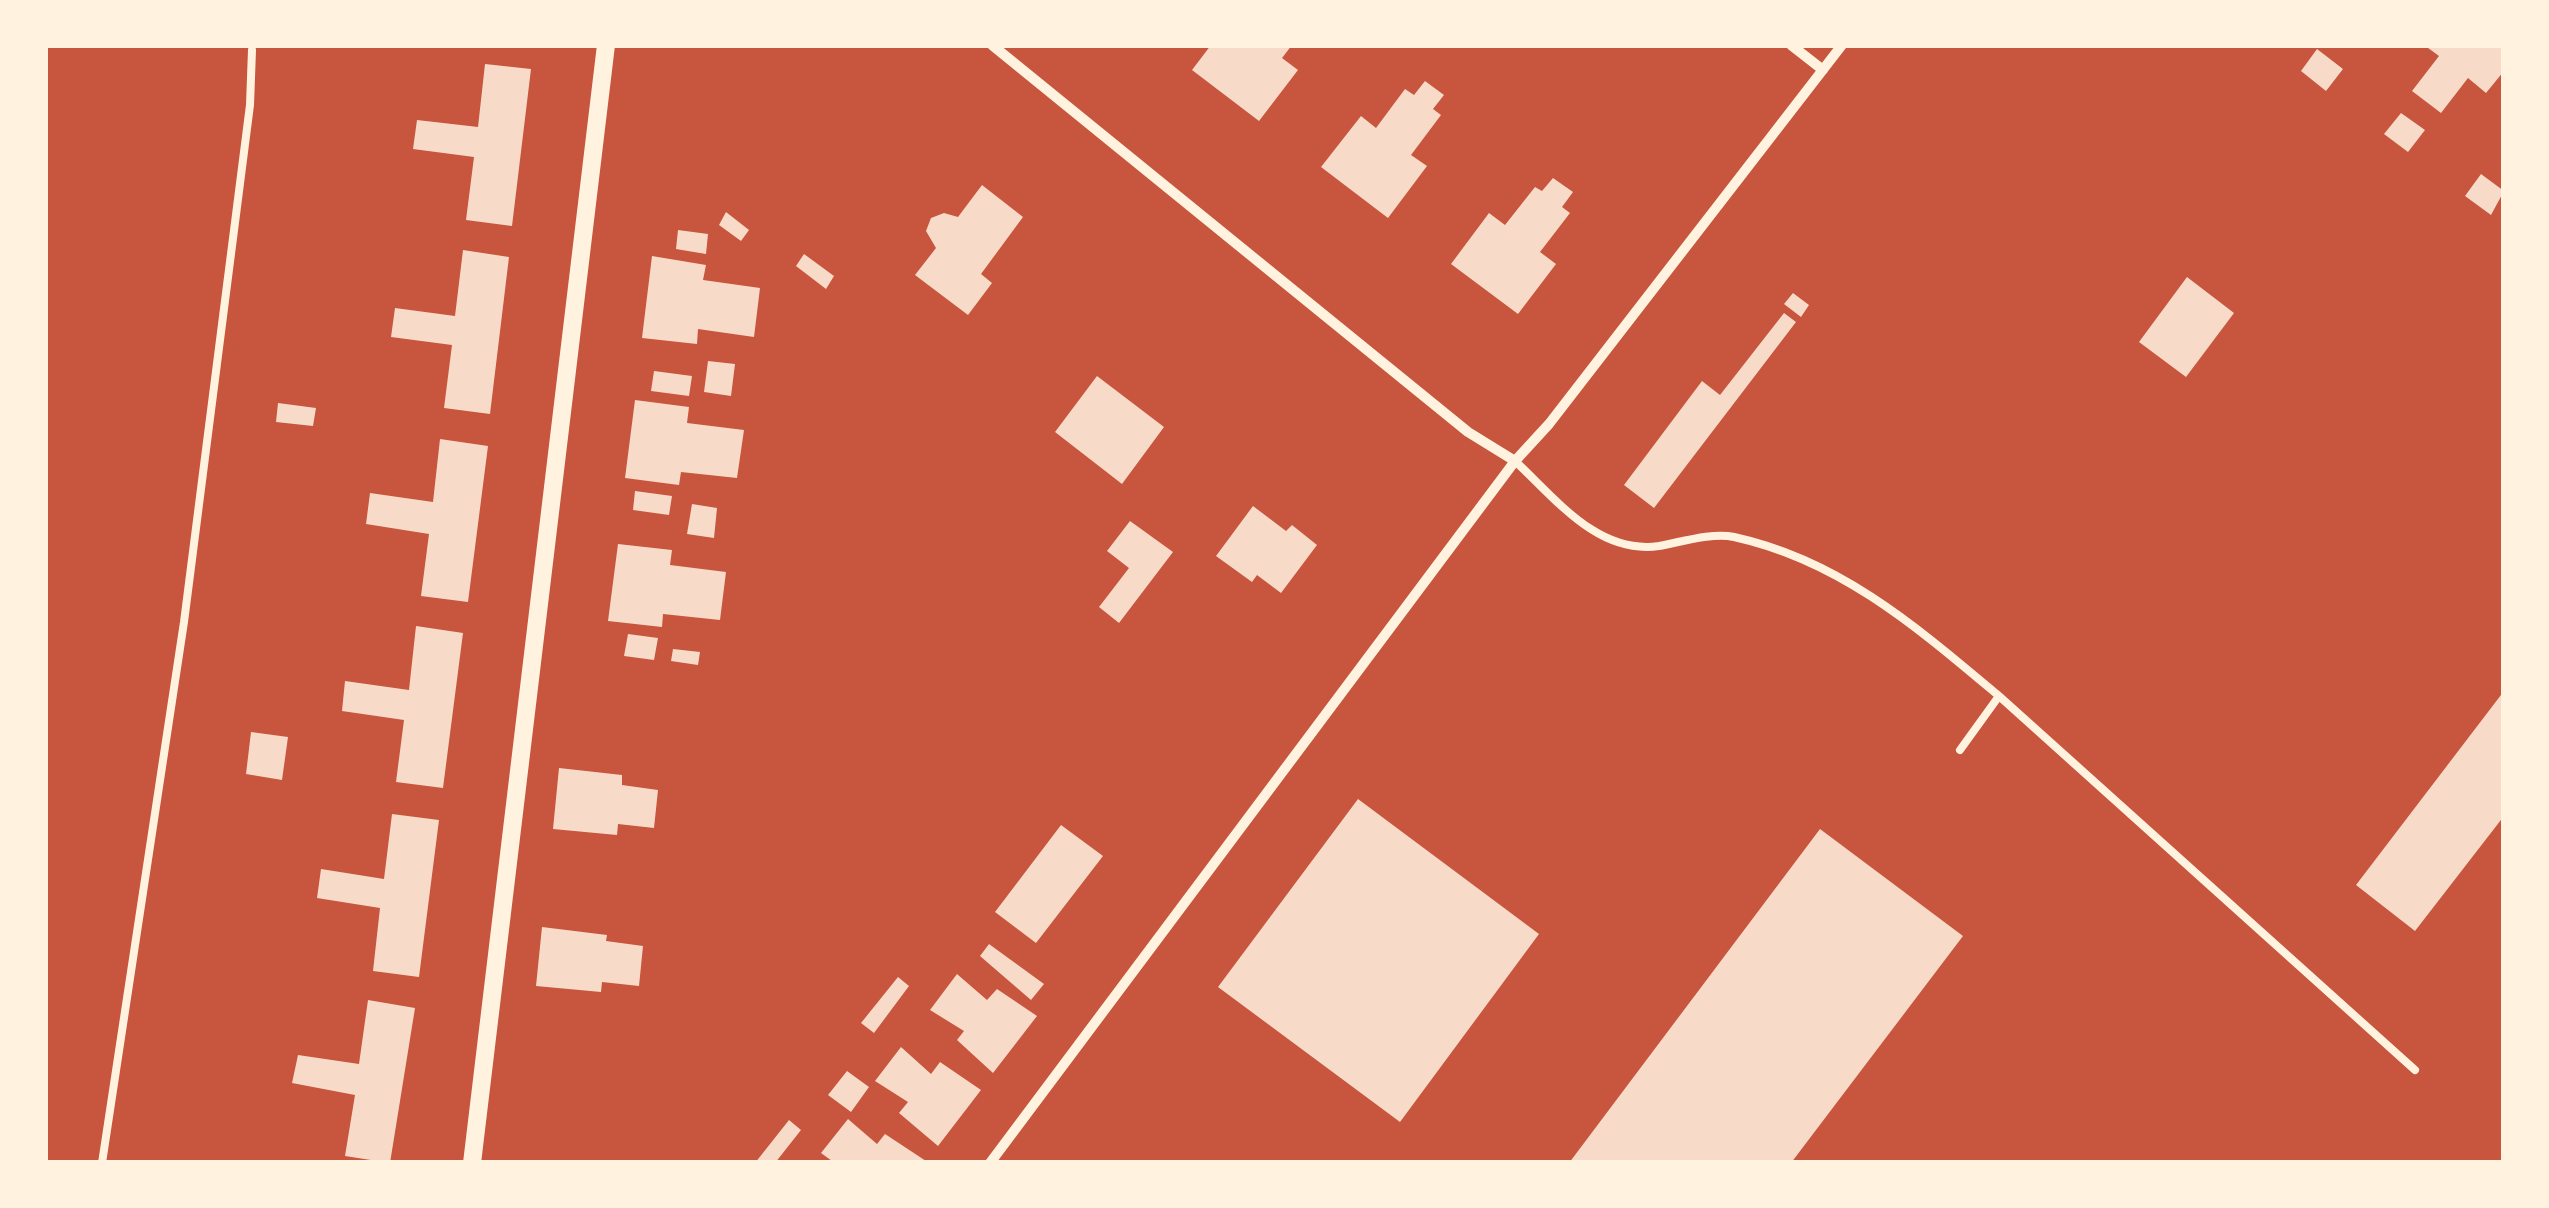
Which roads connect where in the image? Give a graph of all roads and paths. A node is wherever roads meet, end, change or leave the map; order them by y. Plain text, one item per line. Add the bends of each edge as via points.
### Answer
1 (606, 45) edge
2 (992, 45) edge
3 (1791, 45) edge
4 (1842, 45) edge
5 (252, 50) dead end
6 (1823, 70) junction
7 (1515, 461) junction
8 (1998, 696) junction
9 (1960, 750) dead end
10 (2415, 1070) dead end
11 (102, 1163) edge
12 (472, 1163) edge
13 (990, 1163) edge

1 - 12 street
2 - 7 street via 1468,432
3 - 6 street
4 - 6 street
5 - 11 lane via 184,622
6 - 7 street
7 - 8 lane via 1586,528 1636,549 1730,535 1808,560 1894,608
7 - 13 street
8 - 9 lane
8 - 10 lane

